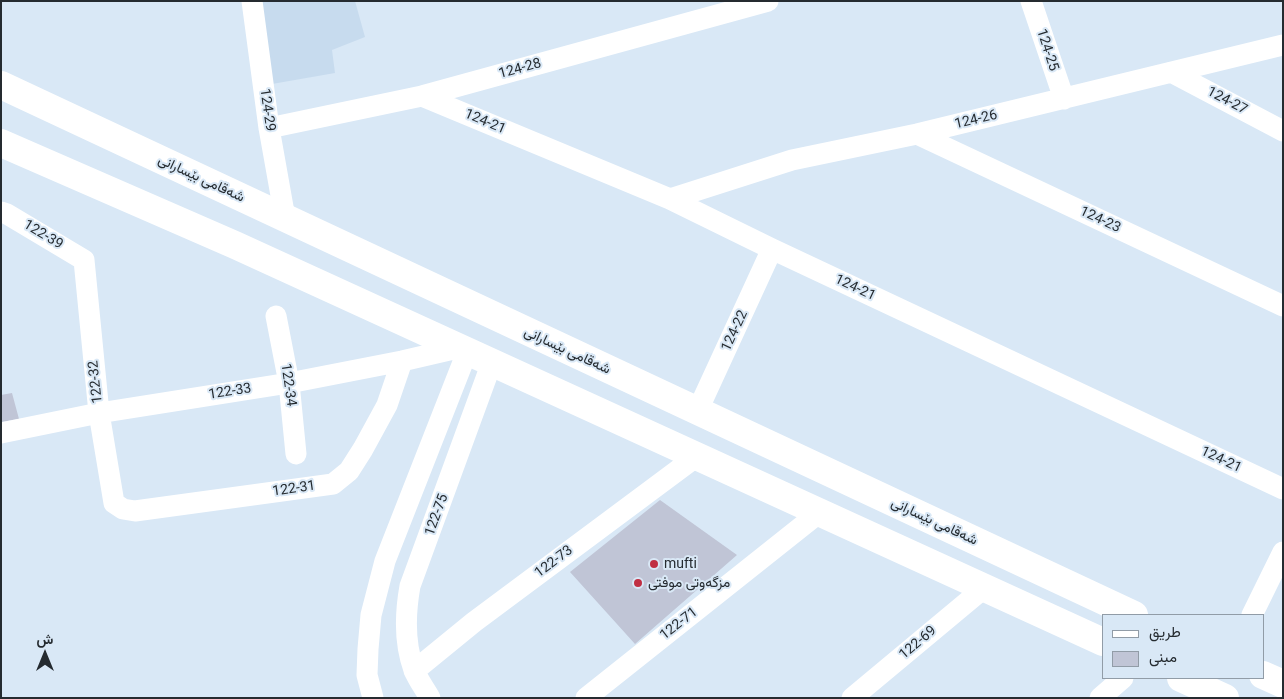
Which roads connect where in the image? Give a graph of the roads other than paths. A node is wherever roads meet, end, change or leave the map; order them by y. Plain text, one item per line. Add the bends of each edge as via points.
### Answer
1 (252, 1) edge
2 (768, 1) edge
3 (1031, 1) edge
4 (1283, 45) edge
5 (1171, 72) junction
6 (3, 92) edge
7 (422, 96) junction
8 (1064, 99) junction
9 (269, 128) junction
10 (1283, 131) edge
11 (917, 134) junction
12 (1, 143) edge
13 (670, 199) junction
14 (1, 212) edge
15 (285, 218) junction
16 (772, 249) junction
17 (84, 260) joint
18 (1283, 306) edge
19 (276, 316) dead end
20 (462, 350) junction
21 (402, 361) junction
22 (492, 362) junction
23 (289, 383) junction
24 (697, 412) junction
25 (100, 413) junction
26 (1, 433) edge
27 (296, 454) dead end
28 (697, 456) junction
29 (1283, 489) edge
30 (114, 503) joint
31 (820, 512) junction
32 (1283, 552) edge
33 (984, 588) junction
34 (1132, 614) edge
35 (1252, 614) edge
36 (1102, 642) edge
37 (414, 671) junction
38 (1264, 675) edge
39 (1122, 679) edge
40 (1183, 679) edge
41 (1283, 684) edge
42 (373, 698) edge
43 (430, 698) edge
44 (586, 698) edge
45 (852, 698) edge
46 (1100, 698) edge
47 (1225, 698) edge
48 (1276, 698) edge

1 - 9 street, 124-29
2 - 7 street, 124-28
3 - 8 street, 124-25
4 - 5 street, 124-26
5 - 8 street, 124-26
5 - 10 street, 124-27
6 - 15 main road, شەقامی بێسارانی
7 - 9 street, 124-28
7 - 13 street, 124-21
8 - 11 street, 124-26
9 - 15 street, 124-29
11 - 13 street, 124-26 via 792,160
11 - 18 street, 124-23
12 - 20 main road via 235,245
13 - 16 street, 124-21
14 - 17 street, 122-39
15 - 24 main road, شەقامی بێسارانی
16 - 24 street, 124-22
16 - 29 street, 124-21
17 - 25 street, 122-32
19 - 23 street, 122-34
20 - 21 street, 122-33
20 - 22 main road
20 - 42 street via 385,560 371,615 368,649 367,676
21 - 23 street, 122-33
21 - 30 street, 122-31 via 387,405 363,448 349,471 333,484 135,511
22 - 28 main road
22 - 37 street, 122-75 via 410,586 405,610 407,642
23 - 25 street, 122-33
23 - 27 street, 122-34
24 - 34 main road, شەقامی بێسارانی
25 - 26 street, 122-33
25 - 30 street, 122-32
28 - 31 main road
28 - 37 street, 122-73 via 474,622
31 - 33 main road
31 - 44 street, 122-71
32 - 35 street
33 - 36 main road
33 - 45 street, 122-69
37 - 43 street, 122-75
38 - 41 main road
39 - 46 street
40 - 47 main road
41 - 48 main road

